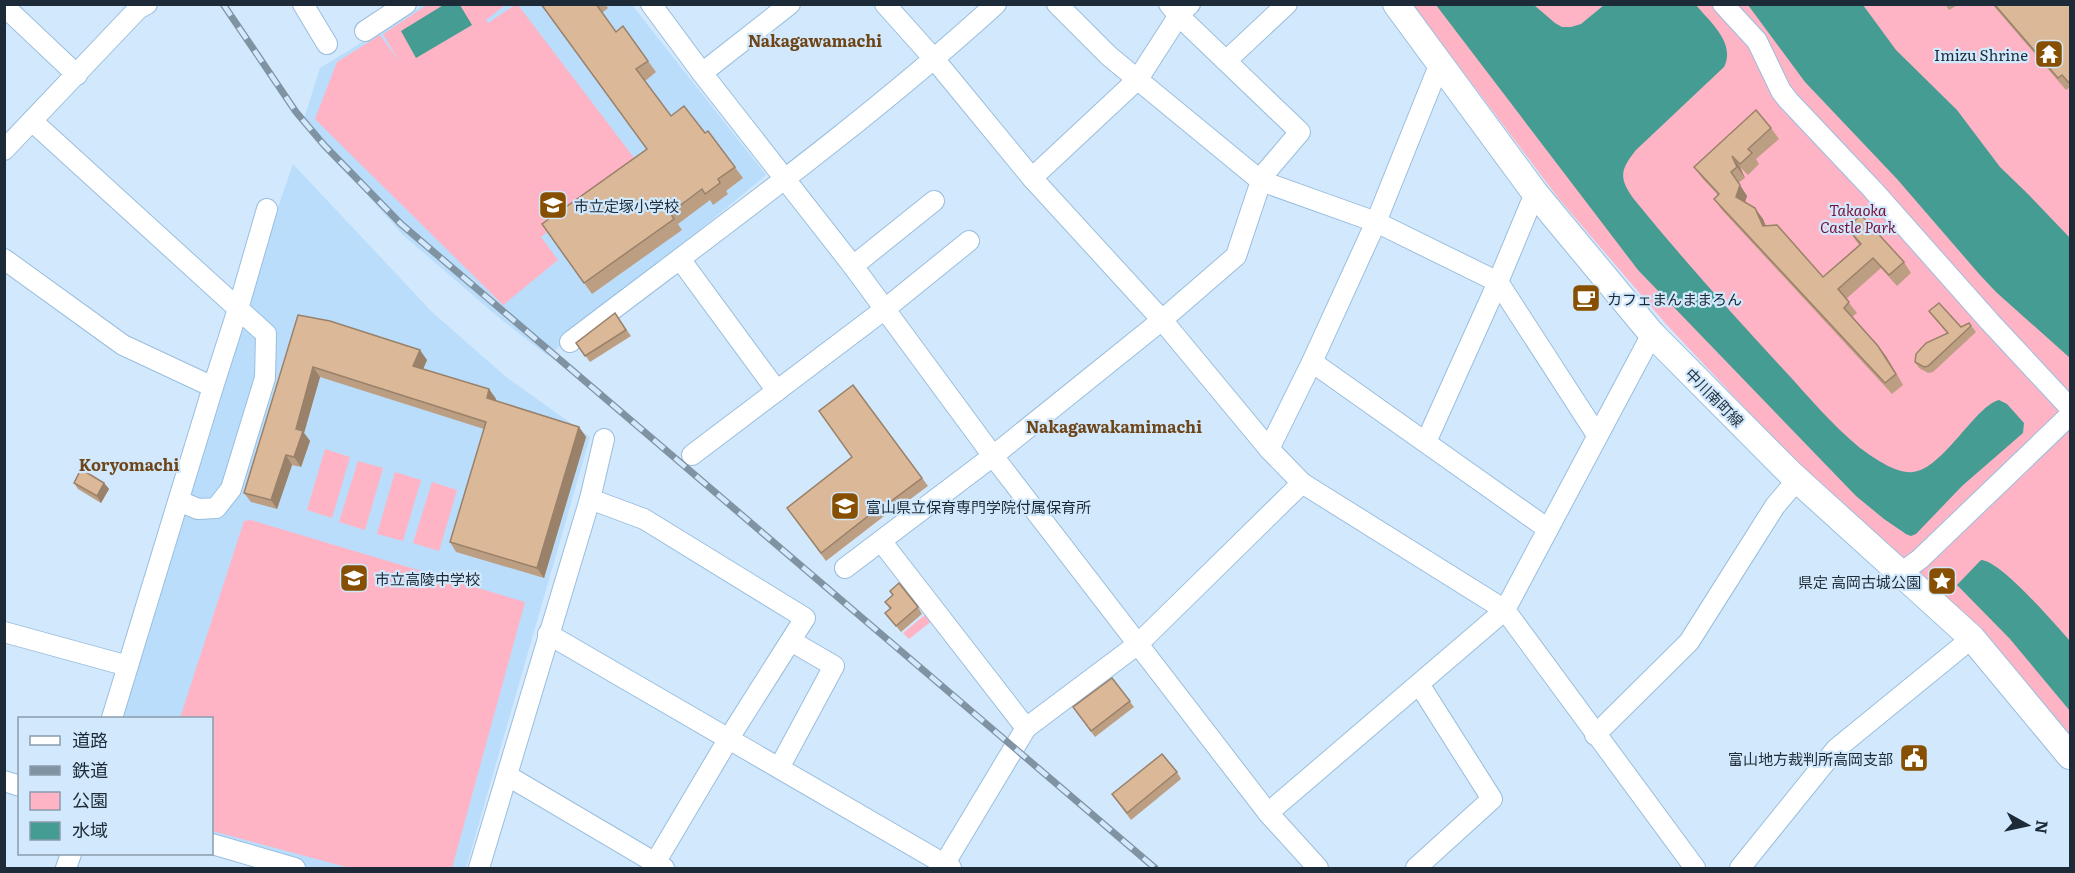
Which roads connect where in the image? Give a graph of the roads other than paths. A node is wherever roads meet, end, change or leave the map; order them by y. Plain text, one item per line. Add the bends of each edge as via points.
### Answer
1 (303, 4) edge
2 (406, 4) edge
3 (651, 4) edge
4 (790, 4) edge
5 (885, 4) edge
6 (996, 4) edge
7 (1057, 4) edge
8 (1287, 4) edge
9 (1396, 4) edge
10 (1723, 4) edge
11 (4, 6) edge
12 (142, 6) edge
13 (1179, 8) edge
14 (365, 31) dead end
15 (327, 44) dead end
16 (935, 60) junction
17 (1226, 61) junction
18 (1440, 63) junction
19 (702, 73) junction
20 (77, 75) junction
21 (1138, 79) junction
22 (32, 121) junction
23 (4, 150) edge
24 (1032, 178) junction
25 (784, 179) junction
26 (1261, 181) junction
27 (1535, 193) junction
28 (934, 201) dead end
29 (267, 209) dead end
30 (1376, 222) junction
31 (969, 241) dead end
32 (4, 259) edge
33 (680, 259) junction
34 (853, 266) junction
35 (1498, 282) junction
36 (238, 309) junction
37 (885, 309) junction
38 (1162, 320) junction
39 (1652, 334) junction
40 (570, 342) dead end
41 (1312, 362) junction
42 (213, 387) junction
43 (777, 391) junction
44 (2070, 408) edge
45 (2070, 416) edge
46 (1597, 435) junction
47 (604, 439) dead end
48 (1426, 442) junction
49 (1269, 449) junction
50 (692, 455) dead end
51 (993, 456) junction
52 (1797, 480) junction
53 (1302, 483) junction
54 (590, 499) junction
55 (179, 501) junction
56 (1548, 529) junction
57 (881, 541) junction
58 (1910, 566) junction
59 (845, 568) dead end
60 (1505, 610) junction
61 (4, 632) edge
62 (548, 634) junction
63 (1972, 638) junction
64 (791, 641) junction
65 (1138, 644) junction
66 (128, 666) junction
67 (1419, 684) junction
68 (112, 717) edge
69 (1026, 728) junction
70 (1595, 735) junction
71 (729, 738) junction
72 (2070, 756) edge
73 (779, 768) junction
74 (508, 776) junction
75 (1268, 813) junction
76 (213, 844) edge
77 (1686, 864) edge
78 (657, 867) edge
79 (946, 867) edge
80 (295, 868) edge
81 (479, 868) edge
82 (1318, 868) edge
83 (1416, 868) edge
84 (1740, 868) edge

1 - 15 street
2 - 14 street
3 - 19 street
4 - 19 street
5 - 16 street
6 - 16 street
7 - 21 street
8 - 17 street
9 - 18 main road, 中川南町線
10 - 44 street via 1757,41 1781,92
11 - 20 street
12 - 20 street
13 - 17 street
13 - 21 street
16 - 24 street
16 - 25 street
17 - 26 street via 1300,132
18 - 27 main road, 中川南町線
18 - 30 street
19 - 25 street
20 - 22 street
21 - 24 street
21 - 26 street
22 - 23 street
22 - 36 street
24 - 38 street
25 - 33 street
25 - 34 street
26 - 30 street
26 - 38 street via 1236,256
27 - 35 street
27 - 39 main road, 中川南町線
28 - 34 street
29 - 36 street
30 - 35 street
30 - 41 street
31 - 37 street
32 - 42 street via 123,345
33 - 40 street via 594,319
33 - 43 street
34 - 37 street
35 - 46 street
35 - 48 street
36 - 42 street
36 - 55 street via 266,334 265,378 231,489 216,508 198,509
37 - 43 street
37 - 51 street
38 - 49 street
38 - 51 street
39 - 46 street
39 - 52 main road, 中川南町線
41 - 48 street
41 - 49 street
42 - 55 street
43 - 50 street
45 - 58 street
46 - 56 street
47 - 54 street
48 - 56 street
49 - 53 street
51 - 57 street
51 - 65 street
52 - 58 main road, 中川南町線
52 - 70 street via 1768,516 1689,642
53 - 60 street
53 - 65 street
54 - 62 street
54 - 64 street via 644,519 805,618
55 - 66 street
56 - 60 street
57 - 59 street
57 - 69 street
58 - 63 main road, 中川南町線
60 - 67 street
60 - 70 street
61 - 66 street
62 - 71 street
62 - 74 street
63 - 72 main road, 中川南町線
63 - 84 street via 1836,749
64 - 71 street
64 - 73 street via 834,666
65 - 69 street
65 - 75 street
66 - 68 street
67 - 75 street
67 - 83 street via 1492,799
69 - 79 street
70 - 77 street
71 - 73 street
71 - 78 street
73 - 79 street
74 - 78 street
74 - 81 street
75 - 82 street
76 - 80 street

